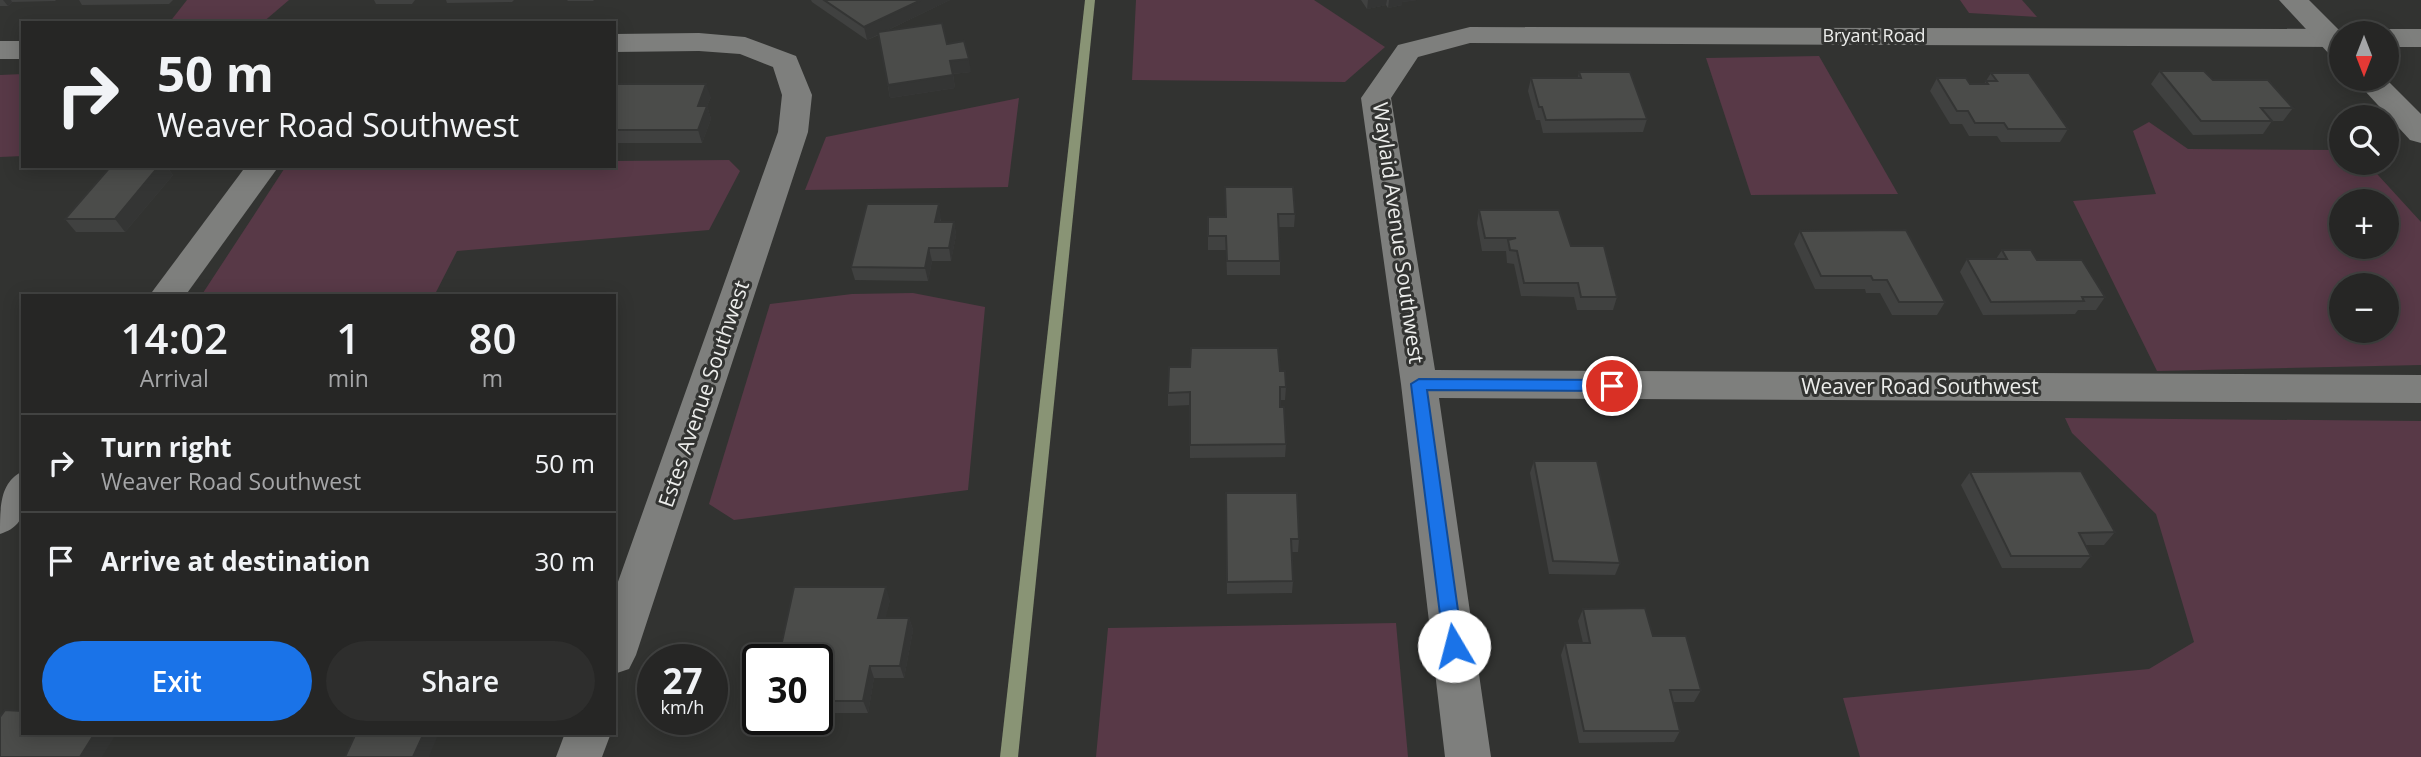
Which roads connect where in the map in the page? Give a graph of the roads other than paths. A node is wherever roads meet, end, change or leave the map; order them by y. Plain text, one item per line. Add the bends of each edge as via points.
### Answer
1 (2293, 0) edge
2 (2329, 34) edge
3 (2399, 38) edge
4 (2421, 38) edge
5 (2329, 42) edge
6 (616, 43) edge
7 (0, 50) edge
8 (21, 50) edge
9 (1408, 51) joint
10 (2381, 91) edge
11 (793, 132) joint
12 (2421, 133) edge
13 (262, 168) edge
14 (167, 294) edge
15 (1419, 384) junction
16 (2421, 389) edge
17 (21, 490) edge
18 (0, 517) edge
19 (616, 649) edge
20 (586, 735) edge
21 (579, 757) edge
22 (1468, 757) edge

1 - 2 street
3 - 4 street
5 - 9 street, Bryant Road via 1470,35
6 - 11 street via 745,46 786,62 797,95
7 - 8 street
9 - 15 street, Waylaid Avenue Southwest via 1376,97
10 - 12 street
11 - 19 street, Estes Avenue Southwest
13 - 14 street
15 - 16 street, Weaver Road Southwest
15 - 22 street, Waylaid Avenue Southwest
17 - 18 street
20 - 21 street

